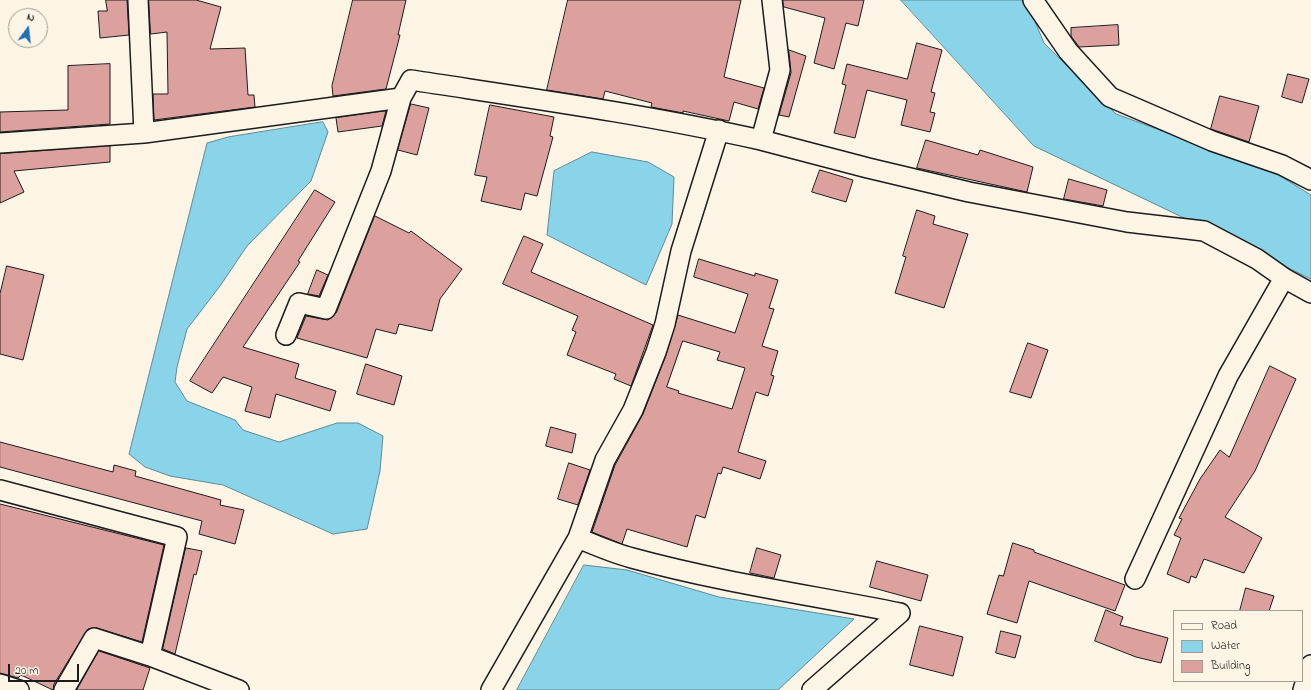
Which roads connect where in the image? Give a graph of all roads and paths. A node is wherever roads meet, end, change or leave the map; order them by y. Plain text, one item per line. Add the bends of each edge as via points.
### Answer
1 (138, 0) edge
2 (772, 0) edge
3 (1033, 0) edge
4 (401, 98) junction
5 (719, 130) junction
6 (144, 133) junction
7 (761, 140) junction
8 (0, 143) edge
9 (1311, 180) edge
10 (1284, 278) junction
11 (1311, 293) edge
12 (286, 335) dead end
13 (0, 490) edge
14 (578, 538) junction
15 (1135, 579) dead end
16 (150, 656) junction
17 (1311, 665) edge
18 (0, 684) edge
19 (19, 690) edge
20 (64, 690) edge
21 (239, 690) edge
22 (491, 690) edge
23 (812, 690) edge
24 (1303, 690) edge

1 - 6 street
2 - 7 street via 780,70
3 - 9 street via 1068,51 1110,97 1212,141 1282,165
4 - 5 street via 411,80
4 - 6 street
4 - 12 street via 381,170 326,308 299,303
5 - 7 street
5 - 14 street via 681,251 665,324 656,352 633,410 605,460
6 - 8 street
7 - 10 street via 969,192 1127,222 1204,231 1257,259
10 - 11 street
10 - 15 street via 1228,376
13 - 16 street via 177,537
14 - 22 street
14 - 23 street via 630,558 689,572 900,613
16 - 20 street via 94,638
16 - 21 street
17 - 24 street
18 - 19 street

